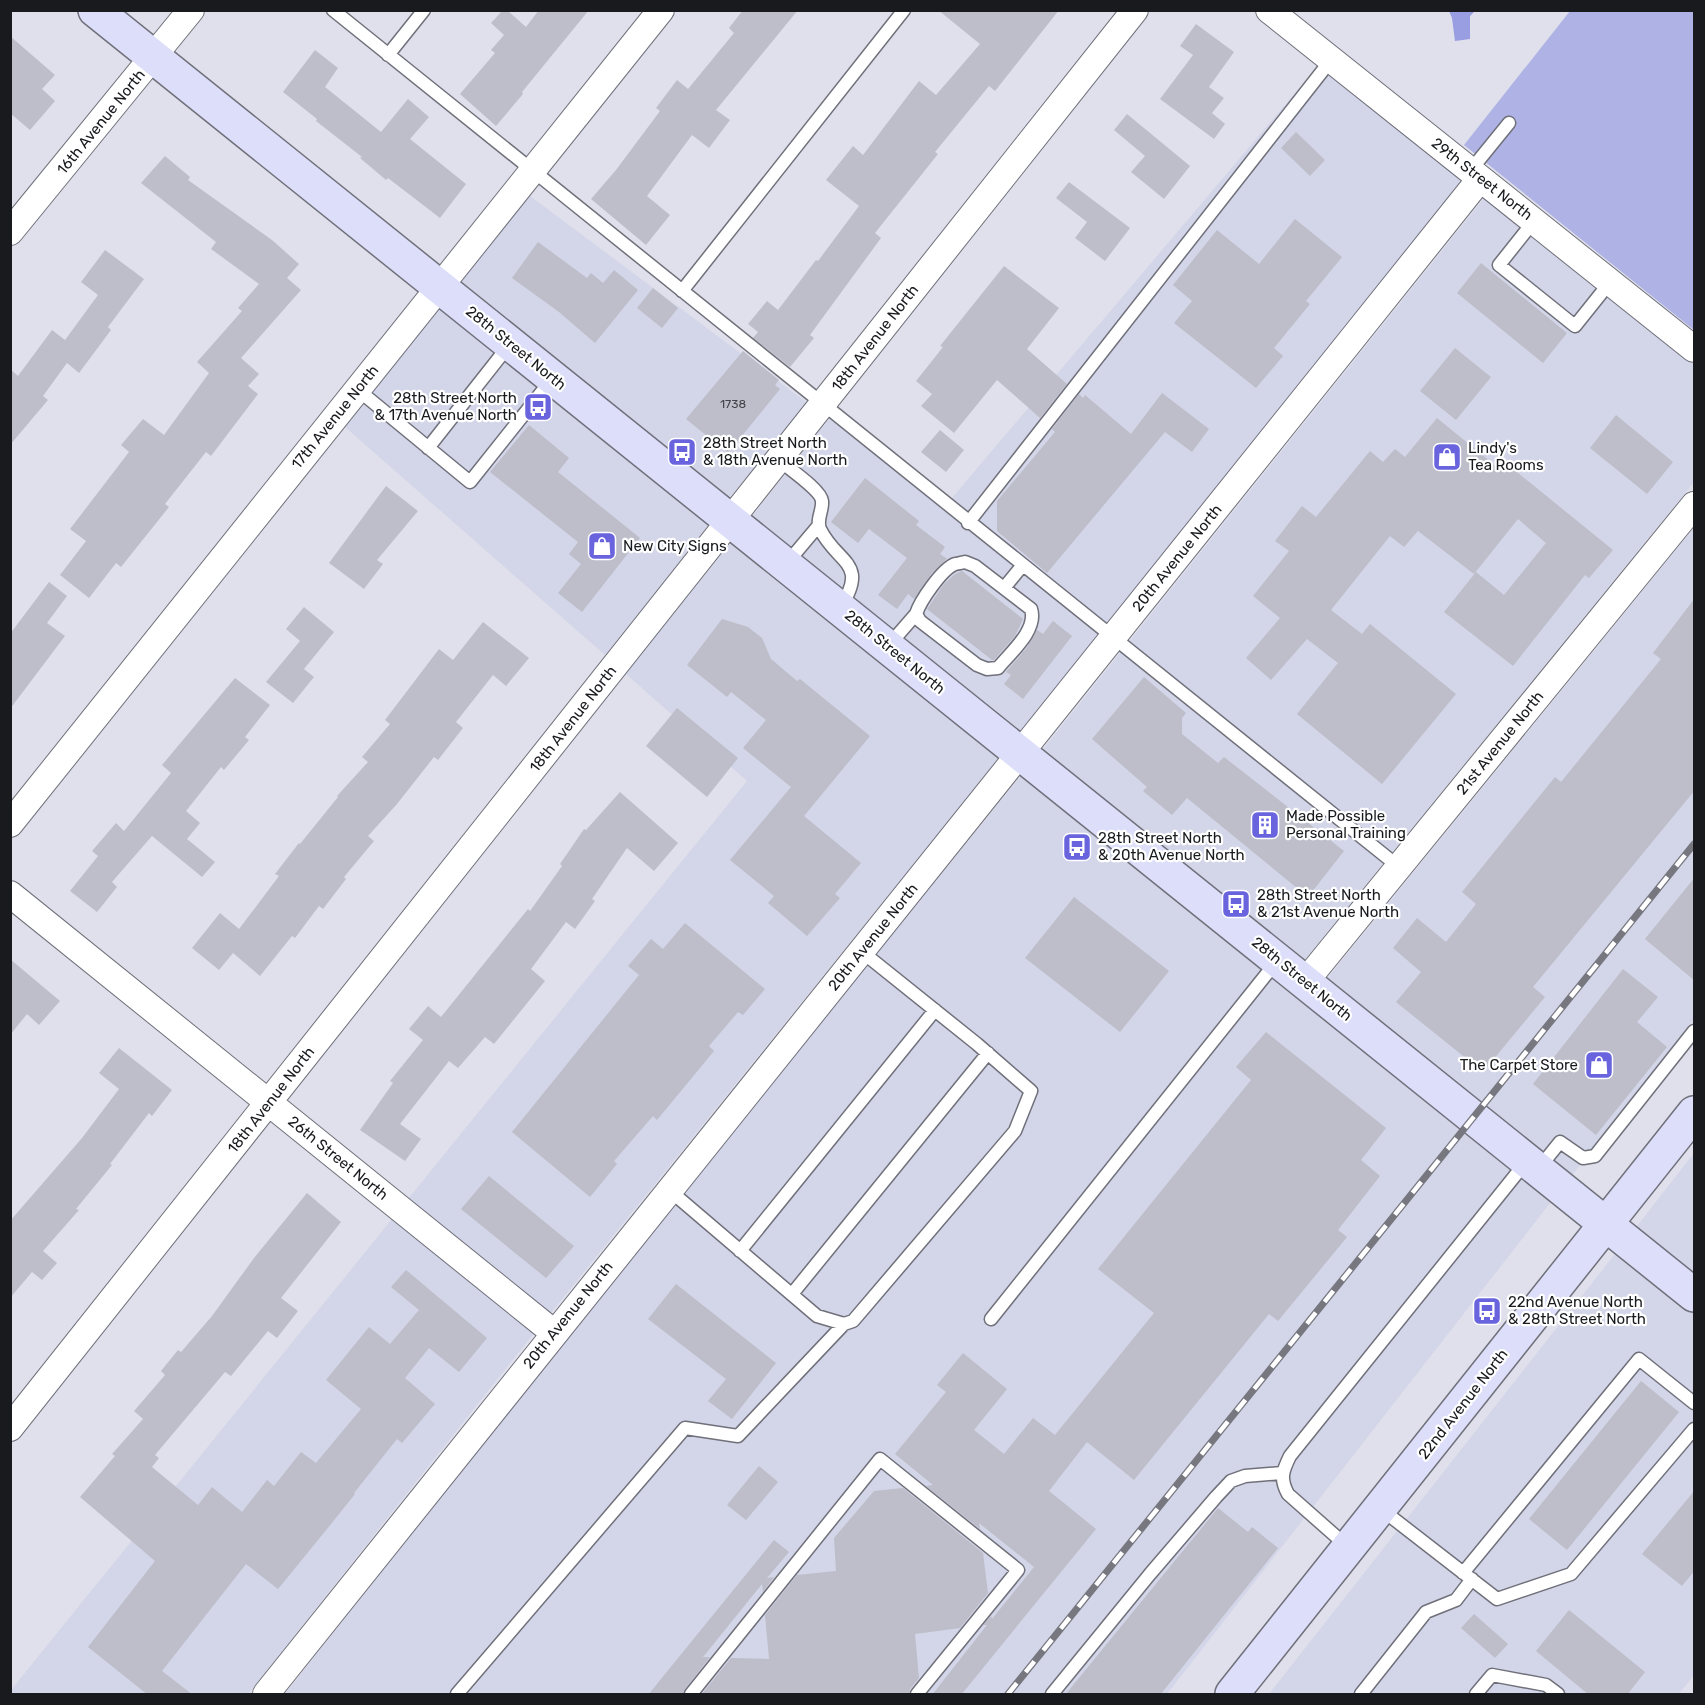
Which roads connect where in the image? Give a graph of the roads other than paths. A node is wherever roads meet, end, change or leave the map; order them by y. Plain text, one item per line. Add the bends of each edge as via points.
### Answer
1 (95, 10) edge
2 (190, 10) edge
3 (333, 10) edge
4 (424, 10) edge
5 (661, 10) edge
6 (904, 10) edge
7 (1135, 10) edge
8 (1269, 10) edge
9 (388, 55) junction
10 (153, 58) junction
11 (1331, 60) junction
12 (1509, 123) dead end
13 (532, 170) junction
14 (1475, 175) junction
15 (1534, 221) junction
16 (10, 232) edge
17 (1611, 281) junction
18 (439, 286) junction
19 (682, 291) junction
20 (510, 344) junction
21 (1695, 349) edge
22 (553, 378) junction
23 (357, 389) junction
24 (822, 405) junction
25 (428, 448) junction
26 (779, 460) junction
27 (1695, 505) edge
28 (731, 520) junction
29 (968, 523) junction
30 (819, 525) junction
31 (786, 565) junction
32 (1022, 566) junction
33 (1004, 588) junction
34 (840, 608) junction
35 (916, 614) junction
36 (1112, 639) junction
37 (888, 646) junction
38 (1021, 754) junction
39 (10, 824) edge
40 (1400, 867) junction
41 (10, 894) edge
42 (861, 951) junction
43 (1278, 960) junction
44 (1305, 982) junction
45 (935, 1010) junction
46 (1695, 1031) edge
47 (988, 1053) junction
48 (269, 1102) junction
49 (1693, 1119) edge
50 (1533, 1165) junction
51 (668, 1190) junction
52 (1606, 1224) junction
53 (740, 1251) junction
54 (792, 1294) junction
55 (1695, 1295) edge
56 (991, 1319) dead end
57 (844, 1324) junction
58 (553, 1332) junction
59 (1695, 1403) edge
60 (10, 1428) edge
61 (1695, 1429) edge
62 (1282, 1473) junction
63 (1380, 1509) junction
64 (1349, 1548) junction
65 (1467, 1576) junction
66 (266, 1695) edge
67 (456, 1695) edge
68 (691, 1695) edge
69 (916, 1695) edge
70 (1052, 1695) edge
71 (1232, 1695) edge
72 (1361, 1695) edge
73 (1476, 1695) edge
74 (1558, 1695) edge

1 - 10 street, 28th Street North
2 - 10 street, 16th Avenue North
3 - 9 lane
4 - 9 lane
5 - 13 street, 17th Avenue North
6 - 19 lane
7 - 24 street, 18th Avenue North
8 - 11 street, 29th Street North
9 - 13 lane
10 - 16 street, 16th Avenue North
10 - 18 street, 28th Street North
11 - 14 street, 29th Street North
11 - 29 lane
12 - 14 lane
13 - 18 street, 17th Avenue North
13 - 19 lane
14 - 15 street, 29th Street North
14 - 36 street, 20th Avenue North
15 - 17 street, 29th Street North
15 - 17 lane via 1499,265 1575,326
17 - 21 street, 29th Street North
18 - 20 street, 28th Street North
18 - 23 street, 17th Avenue North
19 - 24 lane
20 - 22 street, 28th Street North
20 - 25 lane
22 - 25 lane via 470,482
22 - 28 street, 28th Street North
23 - 25 lane
23 - 39 street, 17th Avenue North
24 - 26 street, 18th Avenue North
24 - 29 lane
26 - 28 street, 18th Avenue North
26 - 30 lane via 818,493 822,501
27 - 40 street, 21st Avenue North
28 - 31 street, 28th Street North
28 - 48 street, 18th Avenue North
29 - 32 lane
30 - 31 lane
30 - 34 lane via 851,569 849,594
31 - 34 street, 28th Street North
32 - 33 lane
32 - 36 lane
33 - 35 lane via 975,566 956,564 946,571
33 - 35 lane via 1031,609 1033,618 1031,627 998,668 977,665
34 - 37 street, 28th Street North
35 - 37 lane
36 - 38 street, 20th Avenue North
36 - 40 lane
37 - 38 street, 28th Street North
38 - 42 street, 20th Avenue North
38 - 43 street, 28th Street North
40 - 44 street, 21st Avenue North
41 - 48 street, 26th Street North
42 - 45 lane
42 - 51 street, 20th Avenue North
43 - 44 street, 28th Street North
43 - 56 lane
44 - 50 street, 28th Street North
45 - 47 lane
45 - 53 lane
46 - 50 lane via 1595,1156 1583,1158 1560,1142
47 - 54 lane
47 - 57 lane via 1031,1091 1015,1131 853,1321
48 - 58 street, 26th Street North
48 - 60 street, 18th Avenue North
49 - 52 street, 22nd Avenue North
50 - 52 street, 28th Street North
50 - 62 lane via 1290,1456
51 - 53 lane
51 - 58 street, 20th Avenue North
52 - 55 street, 28th Street North
52 - 63 street, 22nd Avenue North
53 - 54 lane
54 - 57 lane via 817,1316
57 - 67 lane via 738,1436 685,1428
58 - 66 street, 20th Avenue North
59 - 65 lane via 1639,1359
61 - 65 lane via 1571,1574 1497,1599
62 - 64 lane via 1288,1494
62 - 70 lane via 1231,1481
63 - 64 street, 22nd Avenue North
63 - 65 lane
64 - 71 street, 22nd Avenue North
65 - 72 lane via 1456,1599 1426,1612
68 - 69 lane via 880,1459 1018,1569
73 - 74 lane via 1492,1675 1546,1685

